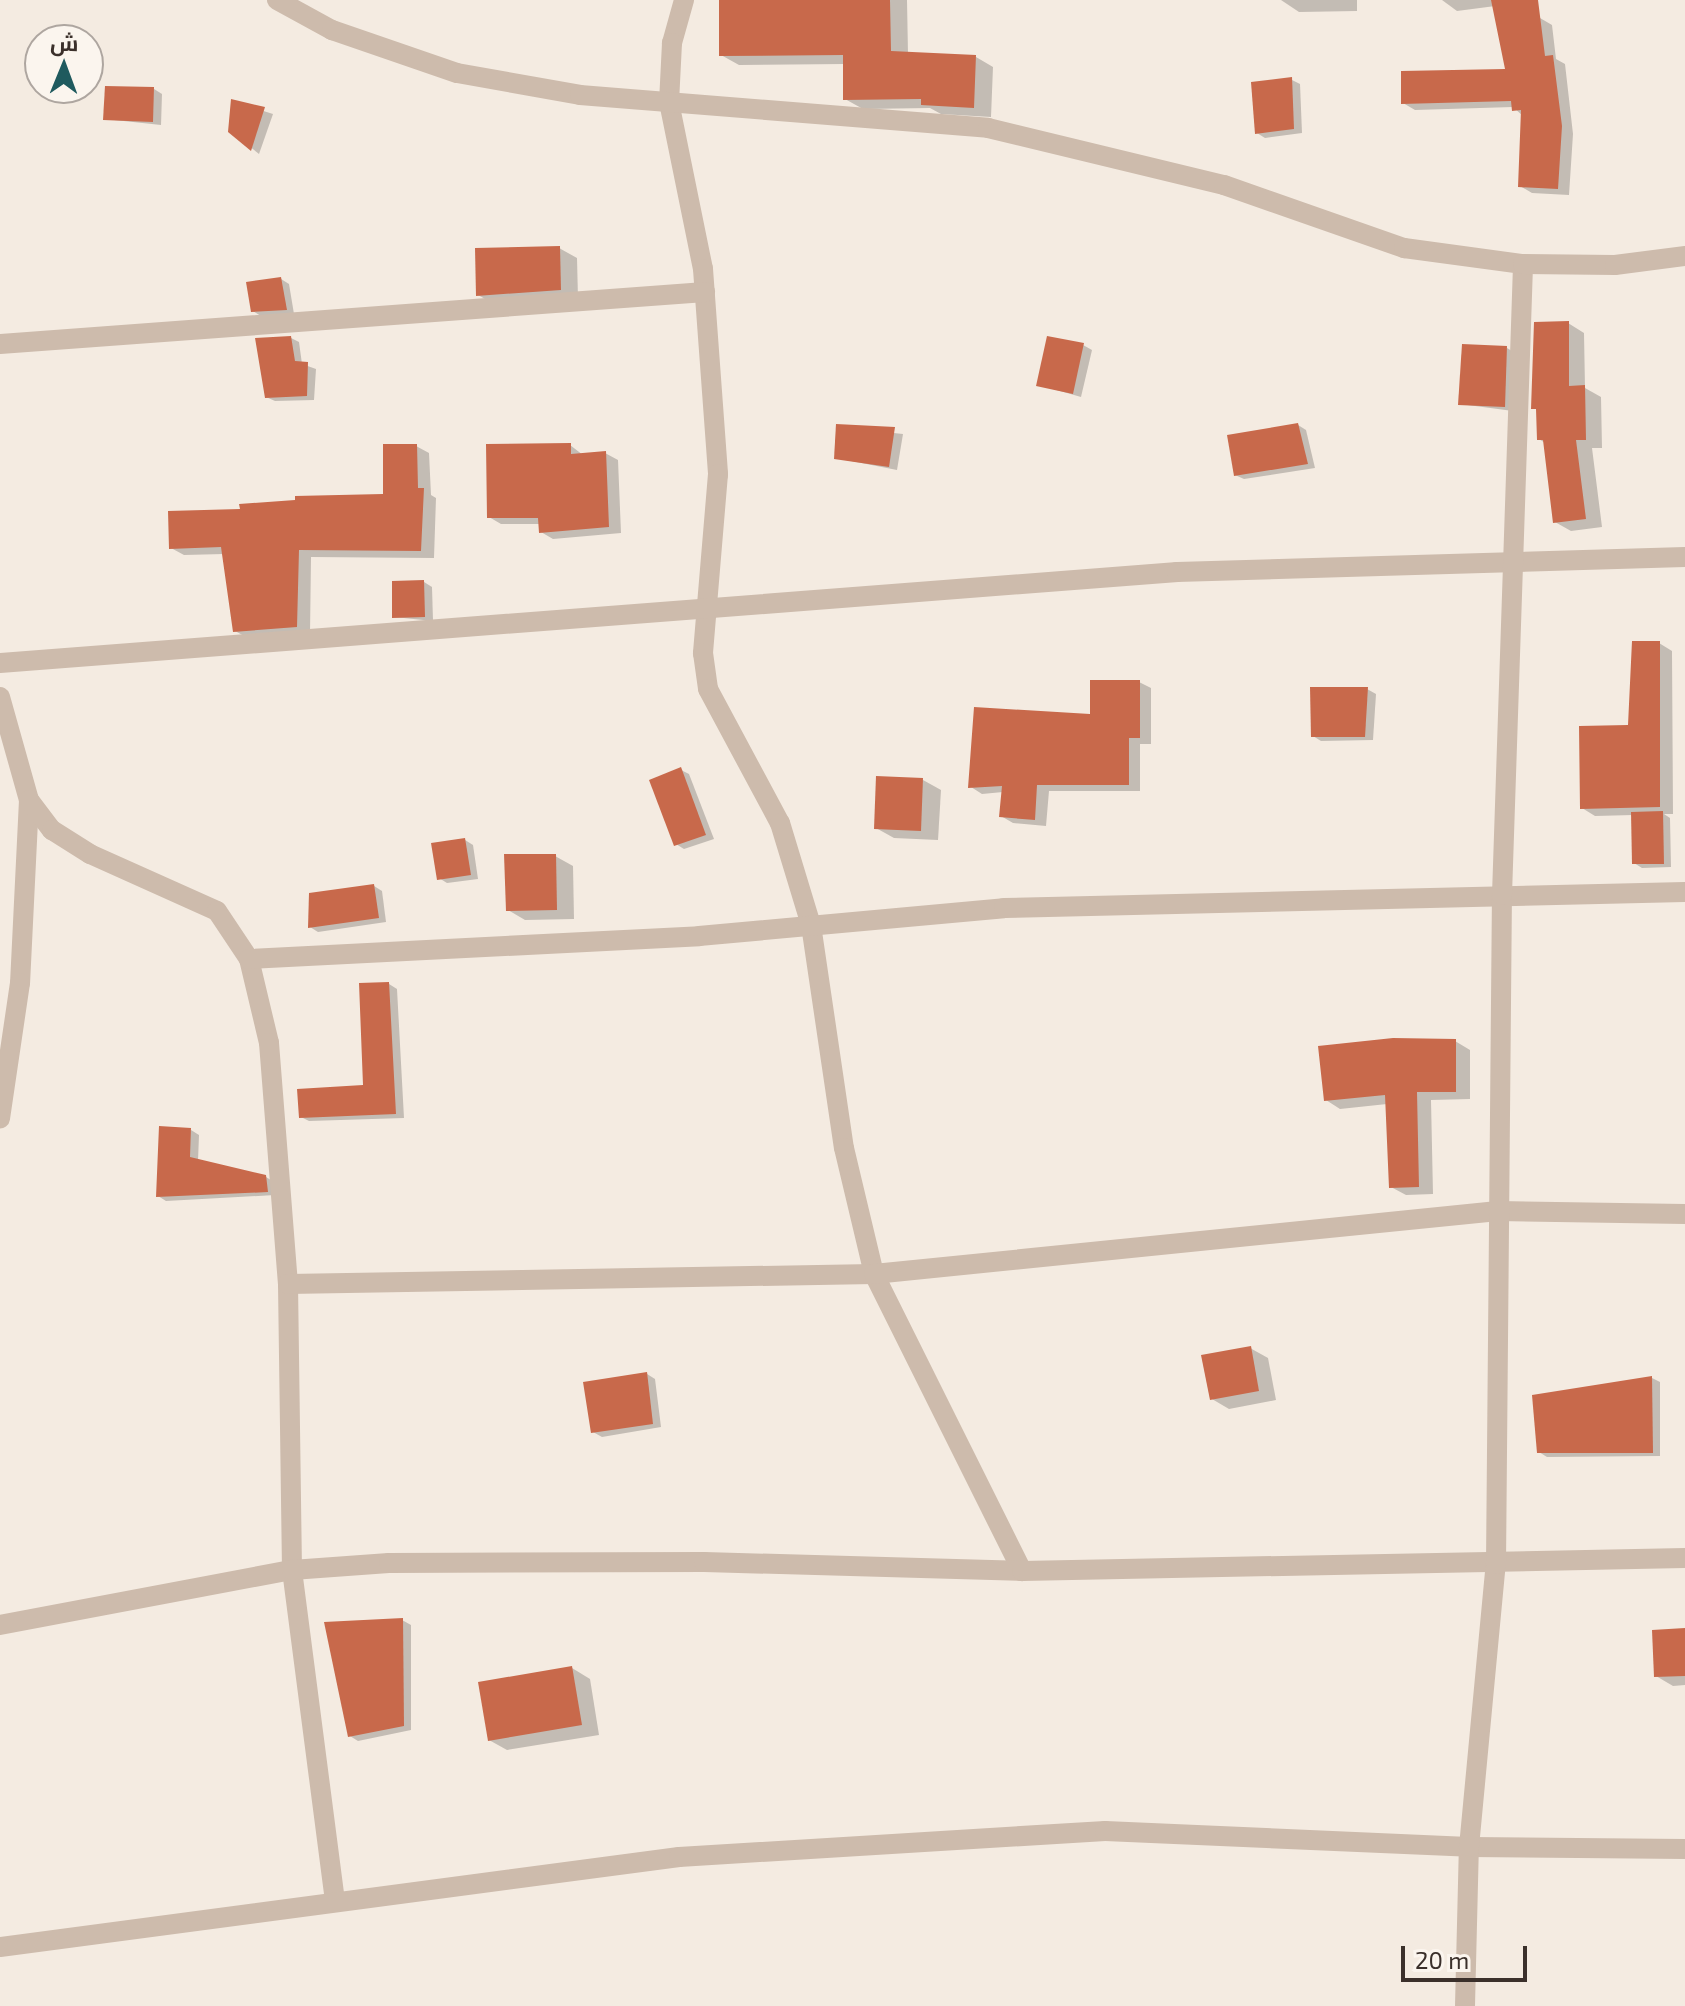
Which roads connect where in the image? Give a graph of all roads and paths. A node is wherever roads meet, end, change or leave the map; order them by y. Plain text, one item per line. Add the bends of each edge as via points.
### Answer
1 (277, 0) edge
2 (684, 0) edge
3 (669, 102) junction
4 (1685, 256) edge
5 (1523, 264) junction
6 (705, 292) junction
7 (0, 344) edge
8 (1685, 557) edge
9 (1510, 561) junction
10 (710, 605) junction
11 (0, 663) edge
12 (0, 697) edge
13 (29, 800) junction
14 (1685, 892) edge
15 (1502, 895) junction
16 (811, 925) junction
17 (249, 959) junction
18 (0, 1119) edge
19 (1498, 1211) junction
20 (1685, 1214) edge
21 (874, 1274) junction
22 (288, 1284) junction
23 (1685, 1558) edge
24 (1496, 1564) junction
25 (292, 1570) junction
26 (1022, 1571) junction
27 (0, 1625) edge
28 (1469, 1847) junction
29 (1685, 1849) edge
30 (335, 1901) junction
31 (0, 1947) edge
32 (1465, 2006) edge

1 - 3 street via 332,30 457,73 580,95
2 - 3 street via 672,43
3 - 5 street via 988,128 1224,185 1404,248
3 - 6 street via 695,216
4 - 5 street via 1615,265
5 - 9 street
6 - 7 street
6 - 10 street via 718,474
8 - 9 street
9 - 10 street via 1177,572
9 - 15 street
10 - 11 street
10 - 16 street via 703,653 708,689 780,823
12 - 13 street
13 - 17 street via 52,830 90,854 217,911
13 - 18 street via 20,983
14 - 15 street
15 - 16 street via 1004,908
15 - 19 street
16 - 17 street via 396,955
16 - 21 street via 844,1148
17 - 22 street via 269,1043
19 - 20 street
19 - 21 street
19 - 24 street
21 - 22 street
21 - 26 street
22 - 25 street
23 - 24 street
24 - 26 street
24 - 28 street
25 - 26 street via 389,1563 704,1562
25 - 27 street
25 - 30 street
28 - 29 street
28 - 30 street via 1105,1831 679,1857
28 - 32 street
30 - 31 street

